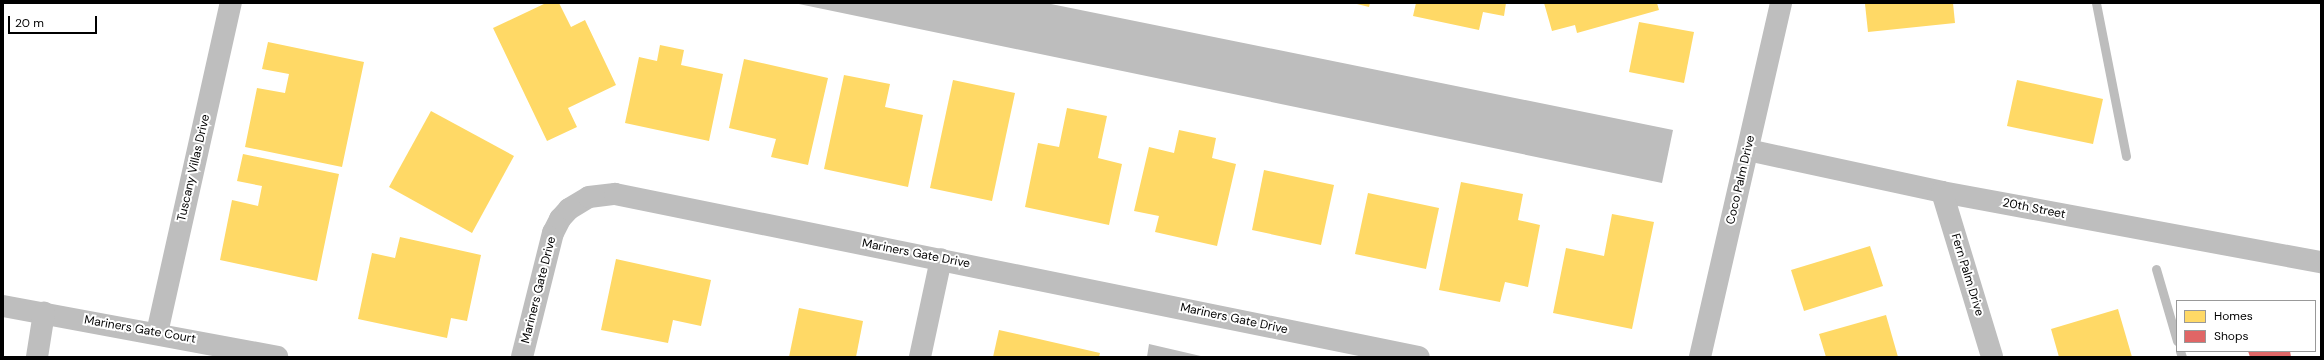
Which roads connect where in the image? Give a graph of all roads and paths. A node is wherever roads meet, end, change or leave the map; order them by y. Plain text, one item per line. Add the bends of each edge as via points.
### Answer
1 (231, 3) edge
2 (1781, 3) edge
3 (1748, 150) junction
4 (1942, 192) junction
5 (941, 259) junction
6 (2321, 262) edge
7 (3, 306) edge
8 (44, 313) junction
9 (157, 332) junction
10 (37, 357) edge
11 (277, 357) edge
12 (522, 357) edge
13 (920, 357) edge
14 (1419, 357) edge
15 (1700, 357) edge
16 (1992, 357) edge

1 - 9 street, Tuscany Villas Drive
2 - 3 street, Coco Palm Drive
3 - 4 street, 20th Street
3 - 15 street, Coco Palm Drive
4 - 6 street, 20th Street
4 - 16 street, Fern Palm Drive
5 - 12 street, Mariners Gate Drive via 615,194 599,195 569,209 553,233
5 - 13 street
5 - 14 street, Mariners Gate Drive
7 - 8 street, Mariners Gate Court
8 - 9 street, Mariners Gate Court
8 - 10 street
9 - 11 street, Mariners Gate Court

